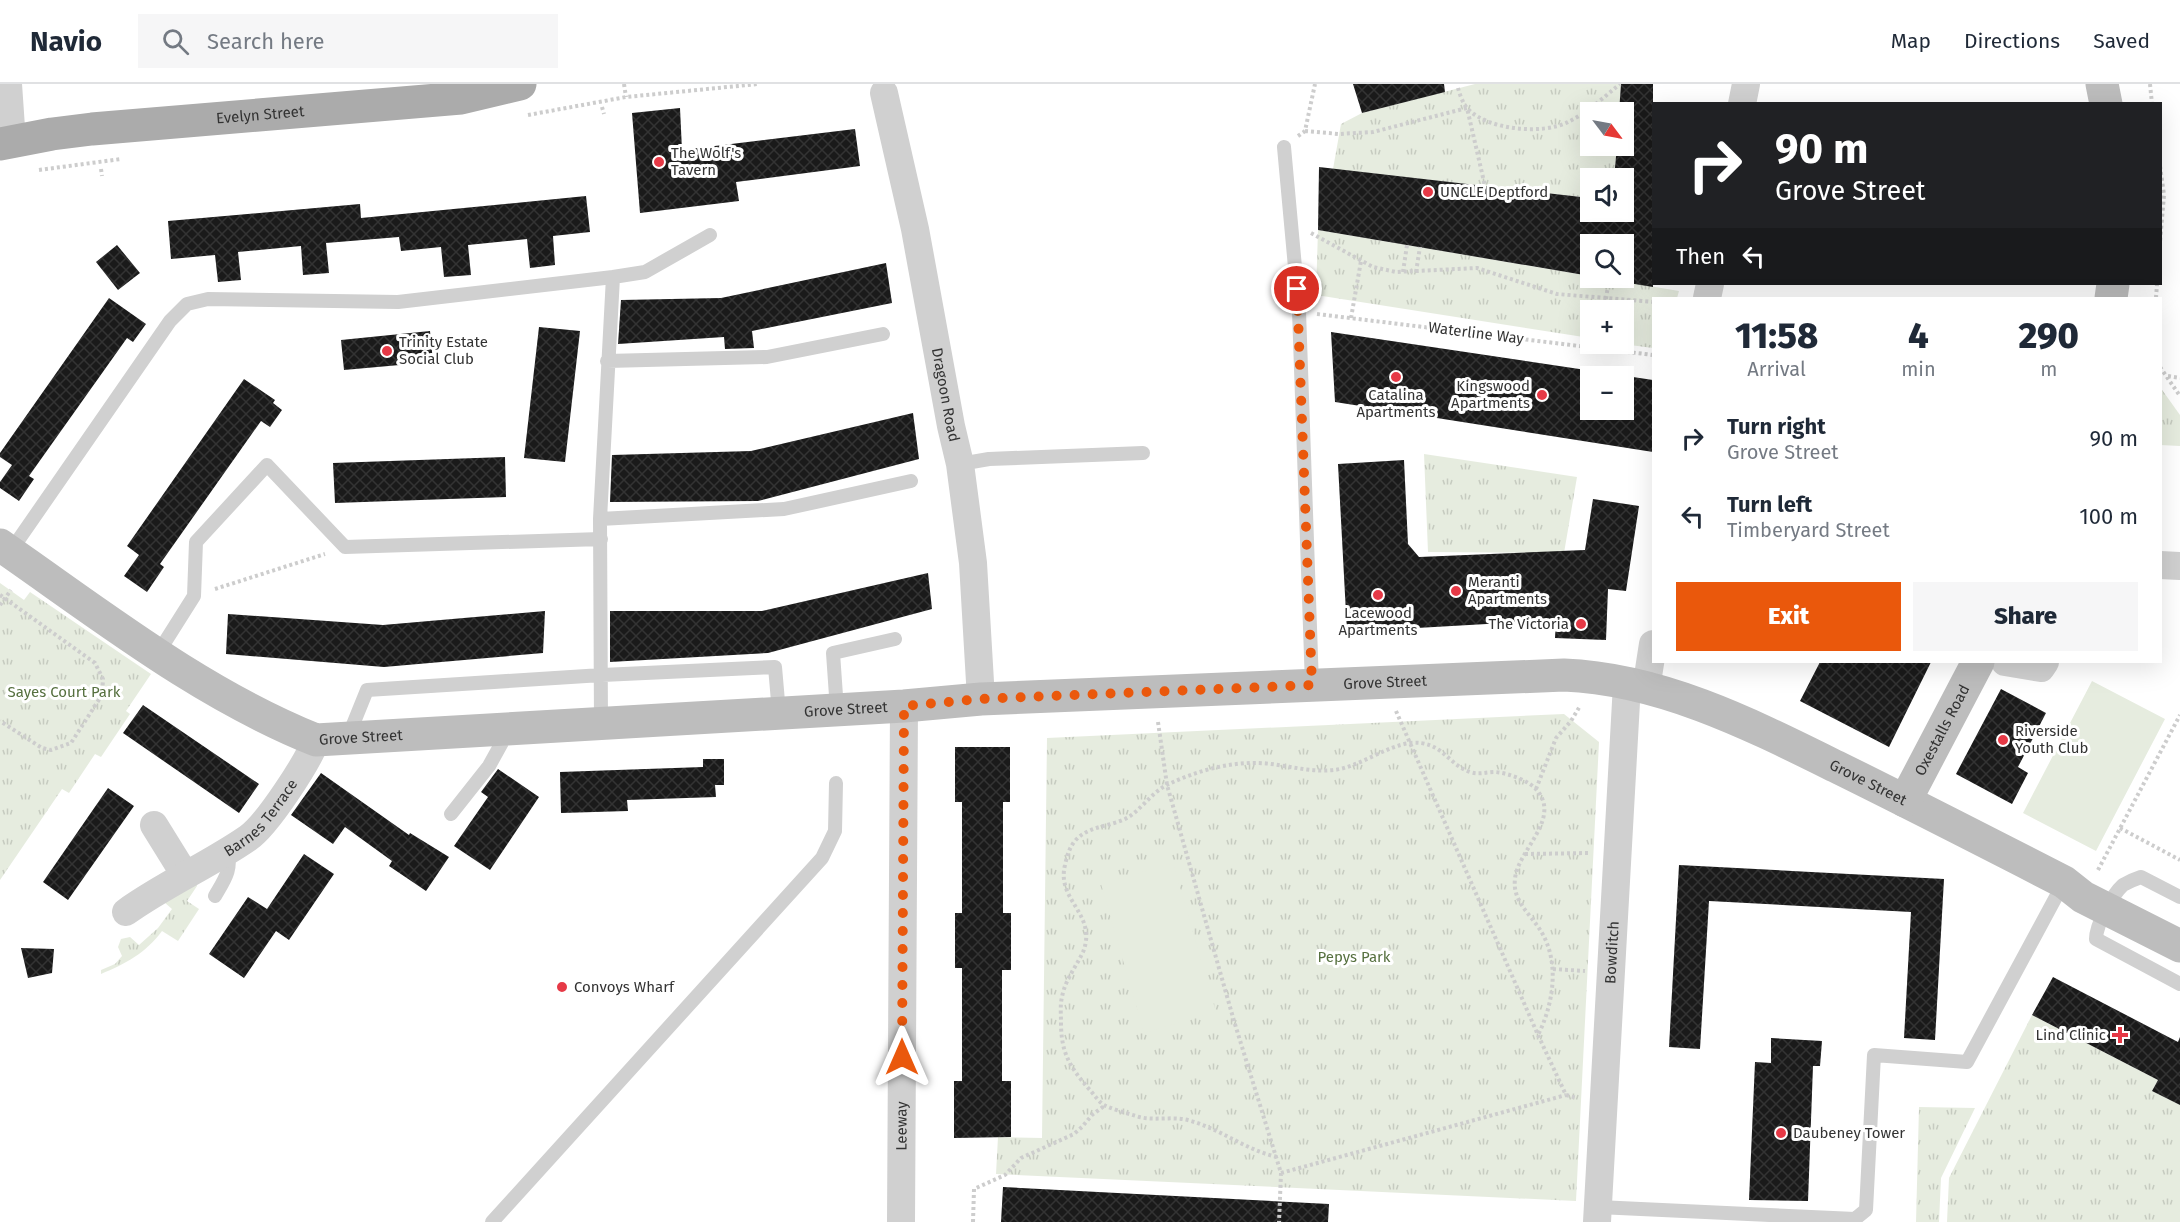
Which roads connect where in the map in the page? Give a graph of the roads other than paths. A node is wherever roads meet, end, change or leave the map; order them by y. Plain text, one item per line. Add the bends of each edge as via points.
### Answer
1 (8, 84) edge
2 (520, 84) edge
3 (1746, 84) edge
4 (2102, 84) edge
5 (460, 91) edge
6 (884, 93) dead end
7 (1742, 102) edge
8 (2106, 102) edge
9 (6, 143) edge
10 (1284, 147) road end
11 (710, 235) dead end
12 (613, 277) junction
13 (883, 334) dead end
14 (607, 361) junction
15 (1143, 453) dead end
16 (960, 464) junction
17 (911, 481) dead end
18 (600, 519) junction
19 (601, 539) junction
20 (5, 549) edge
21 (2162, 565) edge
22 (2180, 566) edge
23 (895, 639) dead end
24 (1652, 647) edge
25 (158, 653) junction
26 (1977, 663) edge
27 (2010, 663) edge
28 (2044, 663) edge
29 (602, 675) junction
30 (1312, 685) junction
31 (1637, 686) junction
32 (981, 699) junction
33 (904, 706) junction
34 (837, 710) junction
35 (779, 713) junction
36 (601, 724) junction
37 (510, 728) junction
38 (348, 737) junction
39 (316, 740) junction
40 (836, 783) dead end
41 (1905, 801) junction
42 (451, 814) dead end
43 (154, 825) dead end
44 (226, 851) junction
45 (185, 875) junction
46 (2064, 882) junction
47 (215, 896) dead end
48 (2180, 897) edge
49 (2106, 909) junction
50 (126, 912) dead end
51 (2180, 946) edge
52 (2180, 984) edge
53 (1597, 1215) edge
54 (492, 1222) edge
55 (901, 1222) edge

1 - 9 street
2 - 5 main road, Evelyn Street
3 - 7 street
4 - 8 main road
5 - 9 main road, Evelyn Street via 92,129
6 - 16 street, Dragoon Road via 915,229
10 - 30 lane via 1299,311
11 - 12 lane via 645,272
12 - 14 lane
12 - 20 lane via 398,302 208,299 187,304 170,321
13 - 14 lane via 767,357
14 - 18 lane
15 - 16 lane via 989,459
16 - 32 street, Dragoon Road via 973,563
17 - 18 lane via 784,509
18 - 19 lane
19 - 25 lane via 345,547 267,465 196,542 195,596
19 - 29 lane
20 - 25 main road, Grove Street
21 - 22 street
23 - 34 lane via 832,653
24 - 31 street, Bowditch
25 - 39 main road, Grove Street via 215,690
26 - 41 main road, Oxestalls Road
27 - 28 street via 2042,668
29 - 35 lane via 775,667
29 - 36 lane
29 - 38 lane via 368,690
30 - 31 main road, Grove Street via 1564,675 1593,676
30 - 32 main road, Grove Street
31 - 41 main road, Grove Street via 1699,704 1767,733
31 - 53 street, Bowditch via 1618,853
32 - 33 main road, Grove Street
33 - 34 main road, Grove Street
33 - 55 street, Leeway
34 - 35 main road, Grove Street
35 - 36 main road, Grove Street
36 - 37 main road, Grove Street
37 - 38 main road, Grove Street
37 - 42 lane via 489,766
38 - 39 main road, Grove Street
39 - 44 street, Barnes Terrace via 306,762 259,829
40 - 54 lane via 835,831 822,858
41 - 46 main road, Grove Street
43 - 45 street
44 - 45 street, Barnes Terrace
44 - 47 lane via 228,870
45 - 50 street, Barnes Terrace
46 - 49 main road, Grove Street
46 - 53 lane via 1967,1062 1874,1054 1866,1210 1855,1219
48 - 49 lane via 2141,877 2124,885
49 - 51 main road, Grove Street
49 - 52 lane via 2096,928 2096,939

